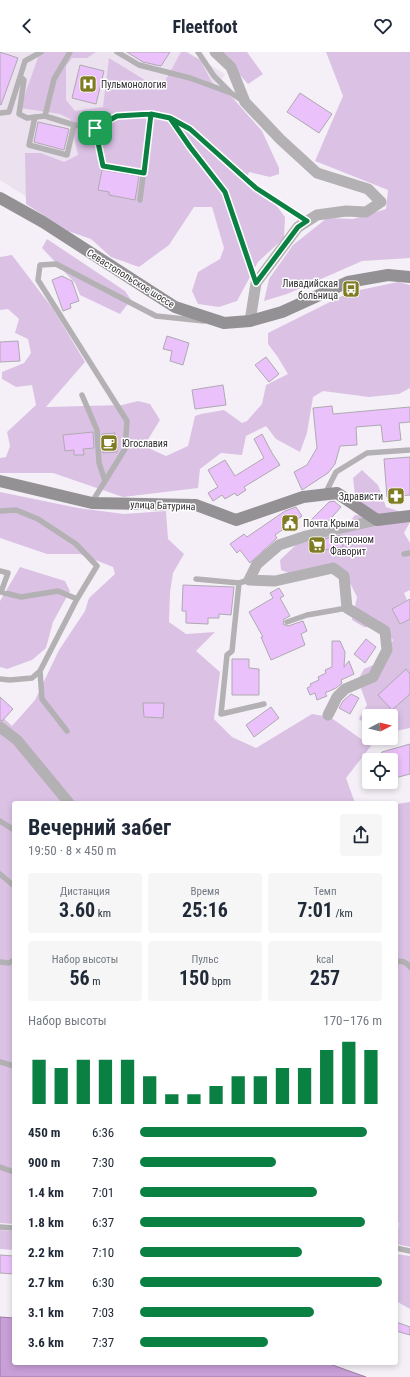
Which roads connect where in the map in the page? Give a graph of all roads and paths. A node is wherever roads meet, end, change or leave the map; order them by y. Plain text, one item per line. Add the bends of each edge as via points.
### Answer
1 (41, 52) edge
2 (70, 52) edge
3 (117, 52) edge
4 (198, 52) edge
5 (215, 52) edge
6 (20, 77) junction
7 (231, 93) junction
8 (245, 102) junction
9 (0, 113) edge
10 (151, 114) junction
11 (45, 116) junction
12 (35, 117) junction
13 (170, 118) junction
14 (74, 126) junction
15 (95, 128) junction
16 (144, 173) junction
17 (0, 198) edge
18 (140, 200) dead end
19 (307, 221) junction
20 (410, 272) edge
21 (410, 277) edge
22 (256, 283) junction
23 (250, 317) junction
24 (224, 323) junction
25 (82, 395) dead end
26 (410, 450) edge
27 (0, 481) edge
28 (105, 481) junction
29 (324, 495) junction
30 (92, 503) junction
31 (0, 511) edge
32 (410, 516) edge
33 (377, 520) junction
34 (0, 571) edge
35 (196, 579) dead end
36 (244, 581) junction
37 (1, 593) edge
38 (77, 598) junction
39 (347, 608) junction
40 (287, 622) dead end
41 (40, 672) junction
42 (0, 679) edge
43 (264, 704) dead end
44 (328, 715) dead end
45 (0, 727) edge
46 (67, 731) dead end
47 (67, 801) edge
48 (0, 821) edge
49 (12, 829) edge
50 (0, 874) edge
51 (12, 884) edge
52 (12, 961) edge
53 (0, 962) edge
54 (398, 962) edge
55 (410, 967) edge
56 (0, 1062) edge
57 (12, 1065) edge
58 (0, 1167) edge
59 (12, 1171) edge
60 (0, 1228) edge
61 (12, 1228) edge
62 (398, 1248) edge
63 (410, 1251) edge

1 - 6 lane via 25,60
2 - 11 lane via 54,79
3 - 7 lane via 139,65 190,78
4 - 7 lane via 214,76
5 - 8 street via 231,67
6 - 9 lane via 9,112
6 - 12 lane via 24,80 19,114 28,118
7 - 8 lane
8 - 19 street via 317,173 368,189 381,202 366,212 317,214
10 - 13 lane
10 - 15 lane via 117,116
10 - 16 lane
11 - 12 lane
11 - 14 lane
12 - 14 lane via 29,145 67,155
13 - 19 lane via 190,129 256,188
13 - 22 lane via 225,192
14 - 15 lane
15 - 16 lane via 103,166
16 - 18 lane
17 - 24 main road, Севастопольское шоссе via 43,222 175,307
19 - 22 street via 298,227
20 - 23 main road via 376,270 356,274
21 - 23 main road, Севастопольское шоссе via 388,275 348,282 282,312
22 - 23 street
23 - 24 main road, Севастопольское шоссе
24 - 28 lane via 156,316 56,264 40,265 38,280 127,421 125,449
25 - 28 lane via 96,430 99,463
26 - 29 lane via 368,453 336,472
27 - 30 main road, улица Батурина
28 - 30 lane
29 - 30 main road, улица Батурина via 303,497 236,520 196,505
29 - 33 main road, улица Батурина via 337,493
31 - 38 lane via 16,510 38,519 76,544 97,566
32 - 33 main road
33 - 36 street via 306,536 279,546 257,564
34 - 37 lane via 8,573
35 - 36 lane
36 - 39 street via 275,581 333,568 344,576
36 - 43 lane via 232,651 227,655 221,714
37 - 38 lane via 21,597 58,591
38 - 41 lane
39 - 40 lane via 307,615
39 - 44 street via 385,631 387,650 373,676 345,689 337,697
41 - 42 lane via 32,678
41 - 46 lane via 42,699
45 - 47 street via 17,740
48 - 49 lane
50 - 51 lane
52 - 53 lane
54 - 55 lane via 406,963
56 - 57 lane
58 - 59 lane
60 - 61 lane
62 - 63 lane

